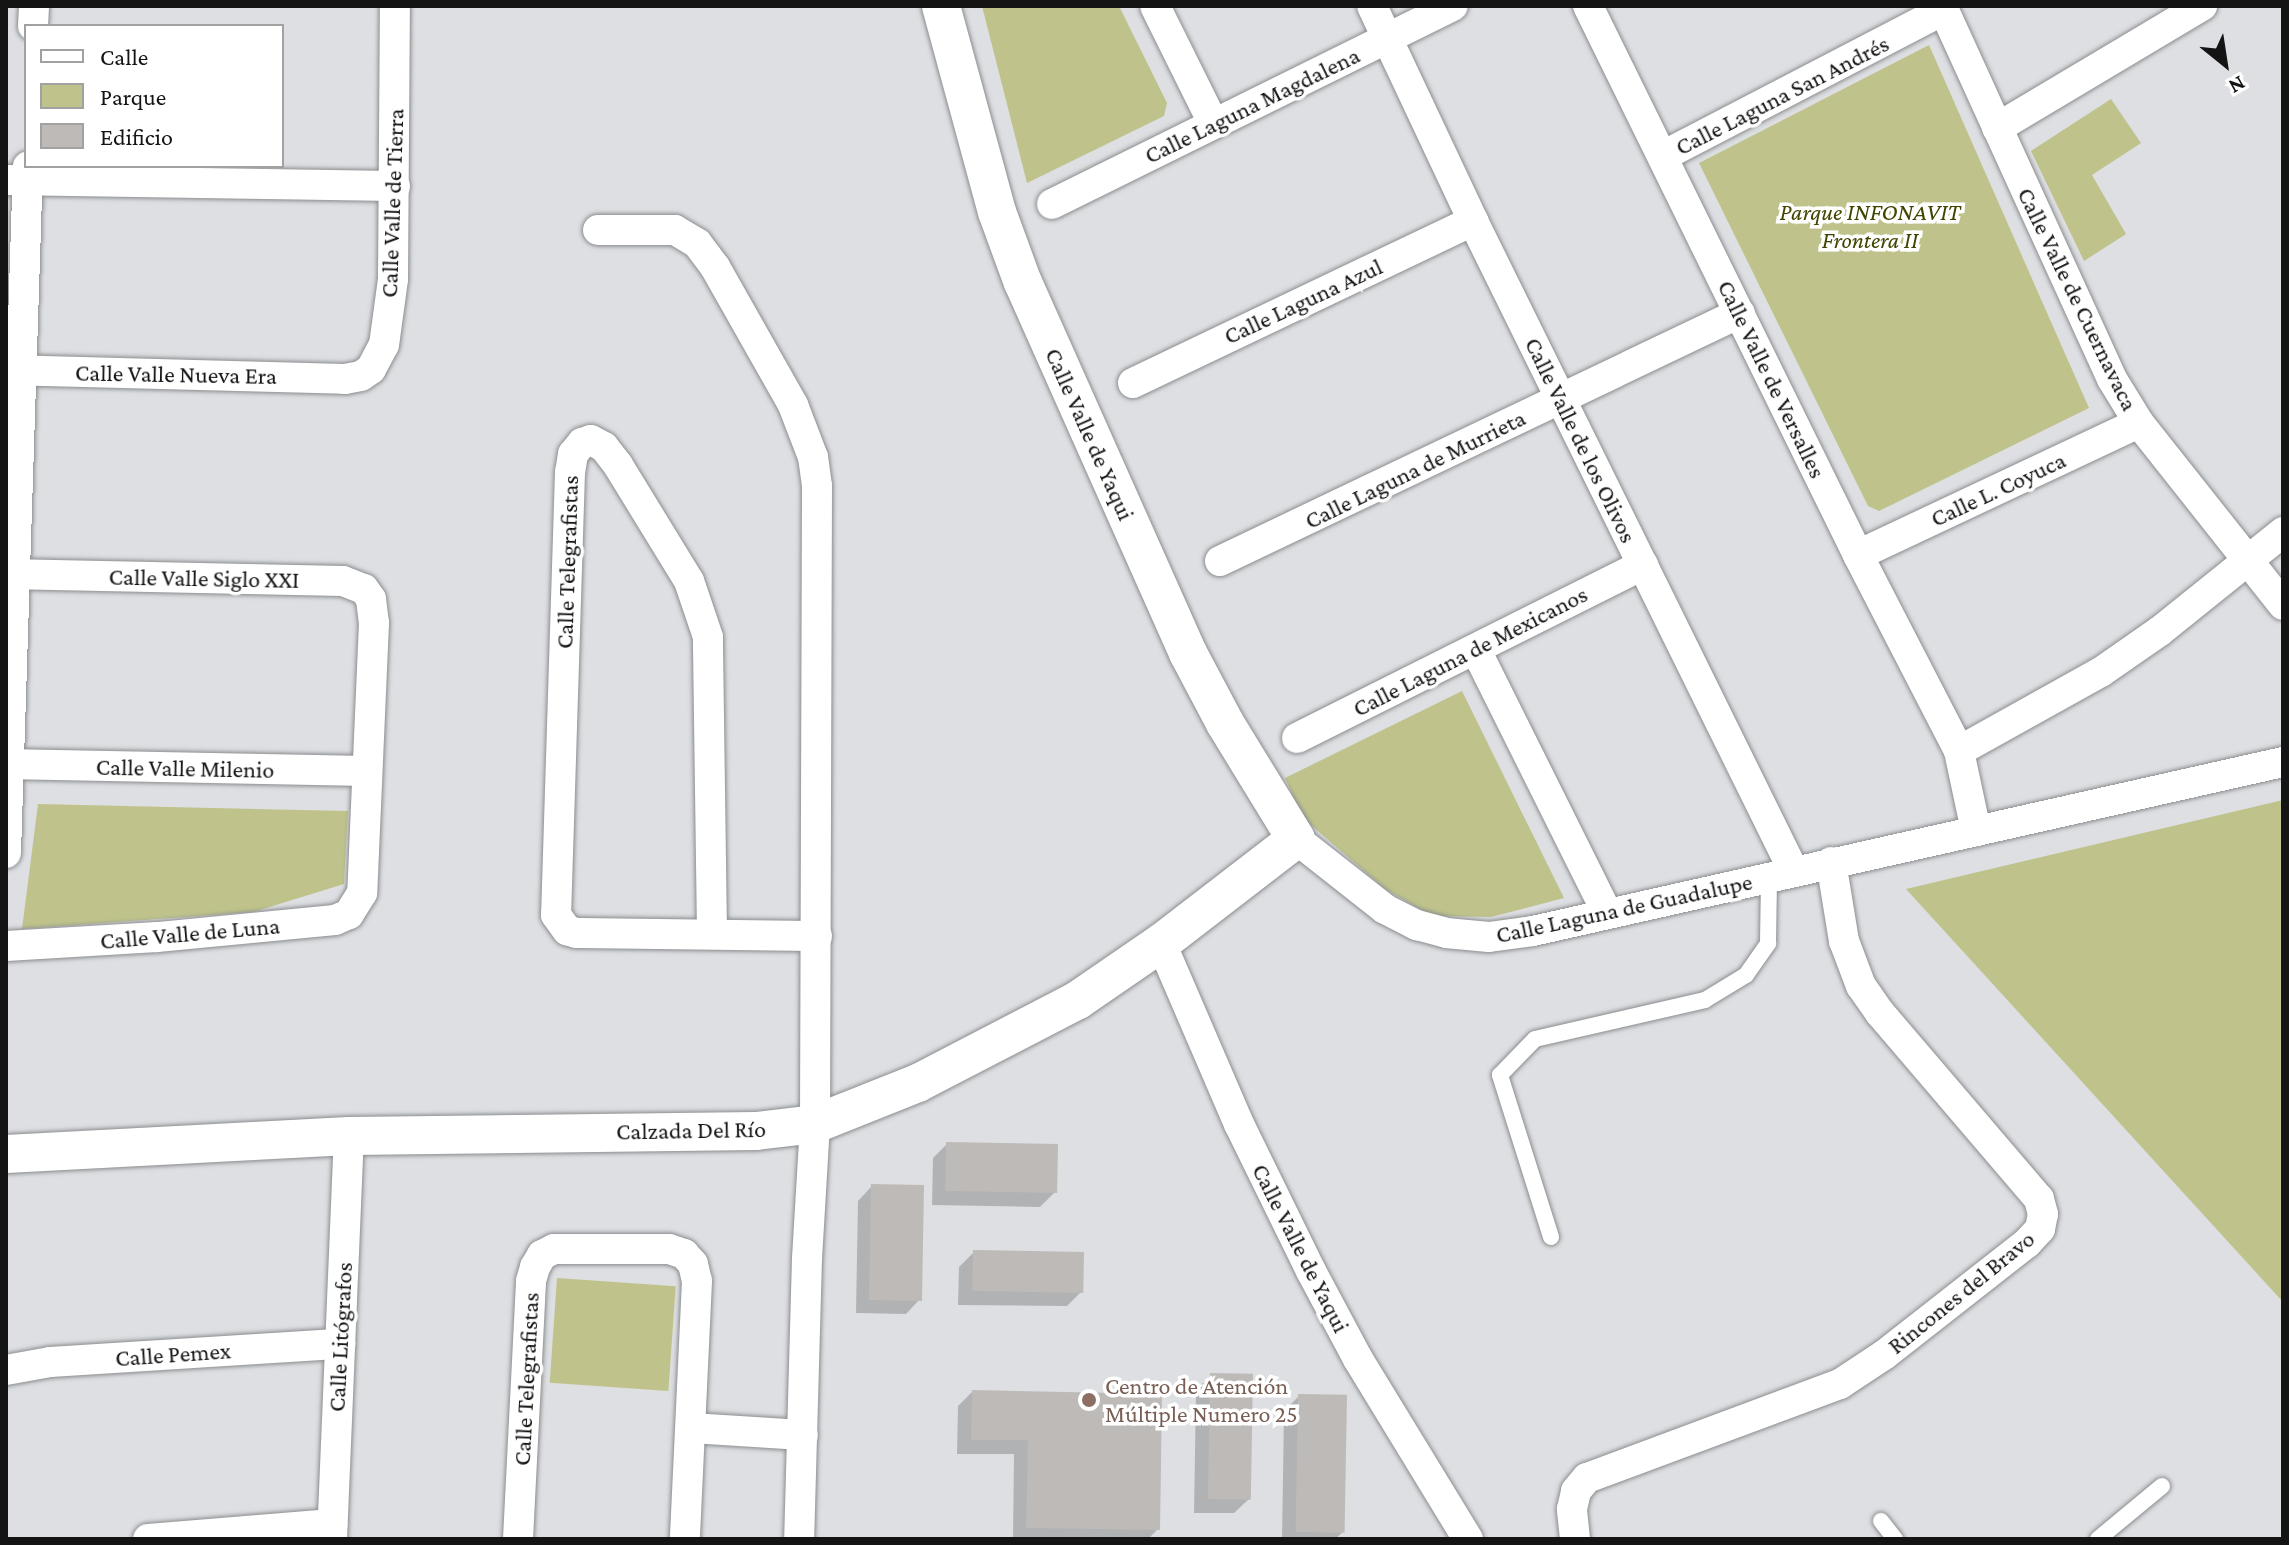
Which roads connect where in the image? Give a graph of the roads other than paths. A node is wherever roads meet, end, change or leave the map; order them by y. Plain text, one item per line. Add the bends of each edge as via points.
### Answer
1 (395, 6) edge
2 (941, 6) edge
3 (1155, 6) edge
4 (1372, 6) edge
5 (1453, 6) edge
6 (1588, 6) edge
7 (1943, 8) edge
8 (2194, 8) edge
9 (1388, 38) junction
10 (1213, 123) junction
11 (1997, 128) junction
12 (1663, 156) junction
13 (20, 175) edge
14 (395, 186) junction
15 (1052, 204) dead end
16 (1473, 221) junction
17 (598, 230) dead end
18 (1740, 313) junction
19 (14, 370) edge
20 (345, 379) joint
21 (1133, 383) dead end
22 (1561, 399) junction
23 (2139, 423) junction
24 (2283, 532) edge
25 (1858, 555) junction
26 (2246, 559) junction
27 (1220, 561) dead end
28 (1643, 565) junction
29 (11, 574) edge
30 (2283, 605) edge
31 (1476, 650) junction
32 (1297, 738) dead end
33 (1959, 751) junction
34 (2283, 762) edge
35 (8, 764) edge
36 (365, 771) junction
37 (1976, 831) junction
38 (1296, 839) junction
39 (6, 853) edge
40 (1831, 862) junction
41 (1781, 875) junction
42 (1607, 913) junction
43 (712, 933) junction
44 (817, 936) junction
45 (1161, 943) junction
46 (6, 946) edge
47 (815, 1124) junction
48 (349, 1136) junction
49 (6, 1154) edge
50 (1551, 1237) dead end
51 (340, 1344) junction
52 (6, 1370) edge
53 (691, 1428) junction
54 (803, 1435) junction
55 (2162, 1486) dead end
56 (1881, 1521) dead end
57 (332, 1531) edge
58 (148, 1539) edge
59 (518, 1539) edge
60 (685, 1539) edge
61 (799, 1539) edge
62 (1468, 1539) edge
63 (1575, 1539) edge
64 (1895, 1539) edge
65 (2098, 1539) edge

1 - 14 street, Calle Valle de Tierra
2 - 38 street, Calle Valle de Yaqui via 997,212 1023,283 1188,653
3 - 10 street
4 - 9 street, Calle Valle de los Olivos
5 - 9 street, Calle Laguna Magdalena
6 - 12 street, Calle Valle de Versalles
7 - 11 street, Calle Valle de Cuernavaca
7 - 12 street, Calle Laguna San Andrés
8 - 11 street
9 - 10 street, Calle Laguna Magdalena
9 - 16 street, Calle Valle de los Olivos
10 - 15 street, Calle Laguna Magdalena
11 - 23 street, Calle Valle de Cuernavaca via 2091,337
12 - 18 street, Calle Valle de Versalles
13 - 14 street
13 - 19 street
14 - 20 street, Calle Valle de Tierra via 393,279 384,345 371,369
16 - 21 street, Calle Laguna Azul
16 - 22 street, Calle Valle de los Olivos
17 - 44 street via 675,230 697,243 793,405 809,444 817,486
18 - 22 street, Calle Laguna de Murrieta
18 - 25 street, Calle Valle de Versalles
19 - 20 street, Calle Valle Nueva Era
19 - 29 street
22 - 27 street, Calle Laguna de Murrieta
22 - 28 street, Calle Valle de los Olivos
23 - 25 street, Calle L. Coyuca
23 - 26 street, Calle Valle de Cuernavaca
24 - 26 street
25 - 33 street, Calle Valle de Versalles
26 - 30 street, Calle Valle de Cuernavaca
26 - 33 street via 2101,672
28 - 31 street, Calle Laguna de Mexicanos
28 - 41 street, Calle Valle de los Olivos
29 - 35 street
29 - 36 street, Calle Valle Siglo XXI via 343,581 364,589 374,623
31 - 32 street, Calle Laguna de Mexicanos
31 - 42 street
33 - 37 street
34 - 37 street, Calle Laguna de Guadalupe
35 - 36 street, Calle Valle Milenio
35 - 39 street
36 - 46 street, Calle Valle de Luna via 362,893 349,914 335,920 157,937
37 - 40 street, Calle Laguna de Guadalupe
38 - 42 street, Calle Laguna de Guadalupe via 1385,909 1446,933 1489,937
38 - 45 street, Calzada Del Río
40 - 41 street, Calle Laguna de Guadalupe
40 - 63 street, Rincones del Bravo via 1844,941 1861,986 2034,1192 2043,1214 2040,1229 1884,1355 1840,1384 1587,1478 1576,1491 1572,1509
41 - 42 street, Calle Laguna de Guadalupe
41 - 50 lane via 1768,943 1746,975 1705,1000 1535,1039 1500,1075
43 - 43 street, Calle Telegrafistas via 576,933 556,915 570,472 573,454 591,440 618,465 689,581 704,622 710,681
43 - 44 street, Calle Telegrafistas
44 - 47 street
45 - 47 street, Calzada Del Río via 1078,1000 996,1045
45 - 62 street, Calle Valle de Yaqui via 1239,1124 1311,1271
47 - 48 street, Calzada Del Río via 756,1131
47 - 54 street
48 - 49 street, Calzada Del Río
48 - 51 street, Calle Litógrafos
51 - 52 street, Calle Pemex via 50,1362
51 - 57 street, Calle Litógrafos
53 - 54 street
53 - 59 street, Calle Telegrafistas via 697,1281 693,1264 669,1249 554,1249 542,1255 531,1281
53 - 60 street, Calle Telegrafistas
54 - 61 street
55 - 65 lane
56 - 64 lane
57 - 58 street

